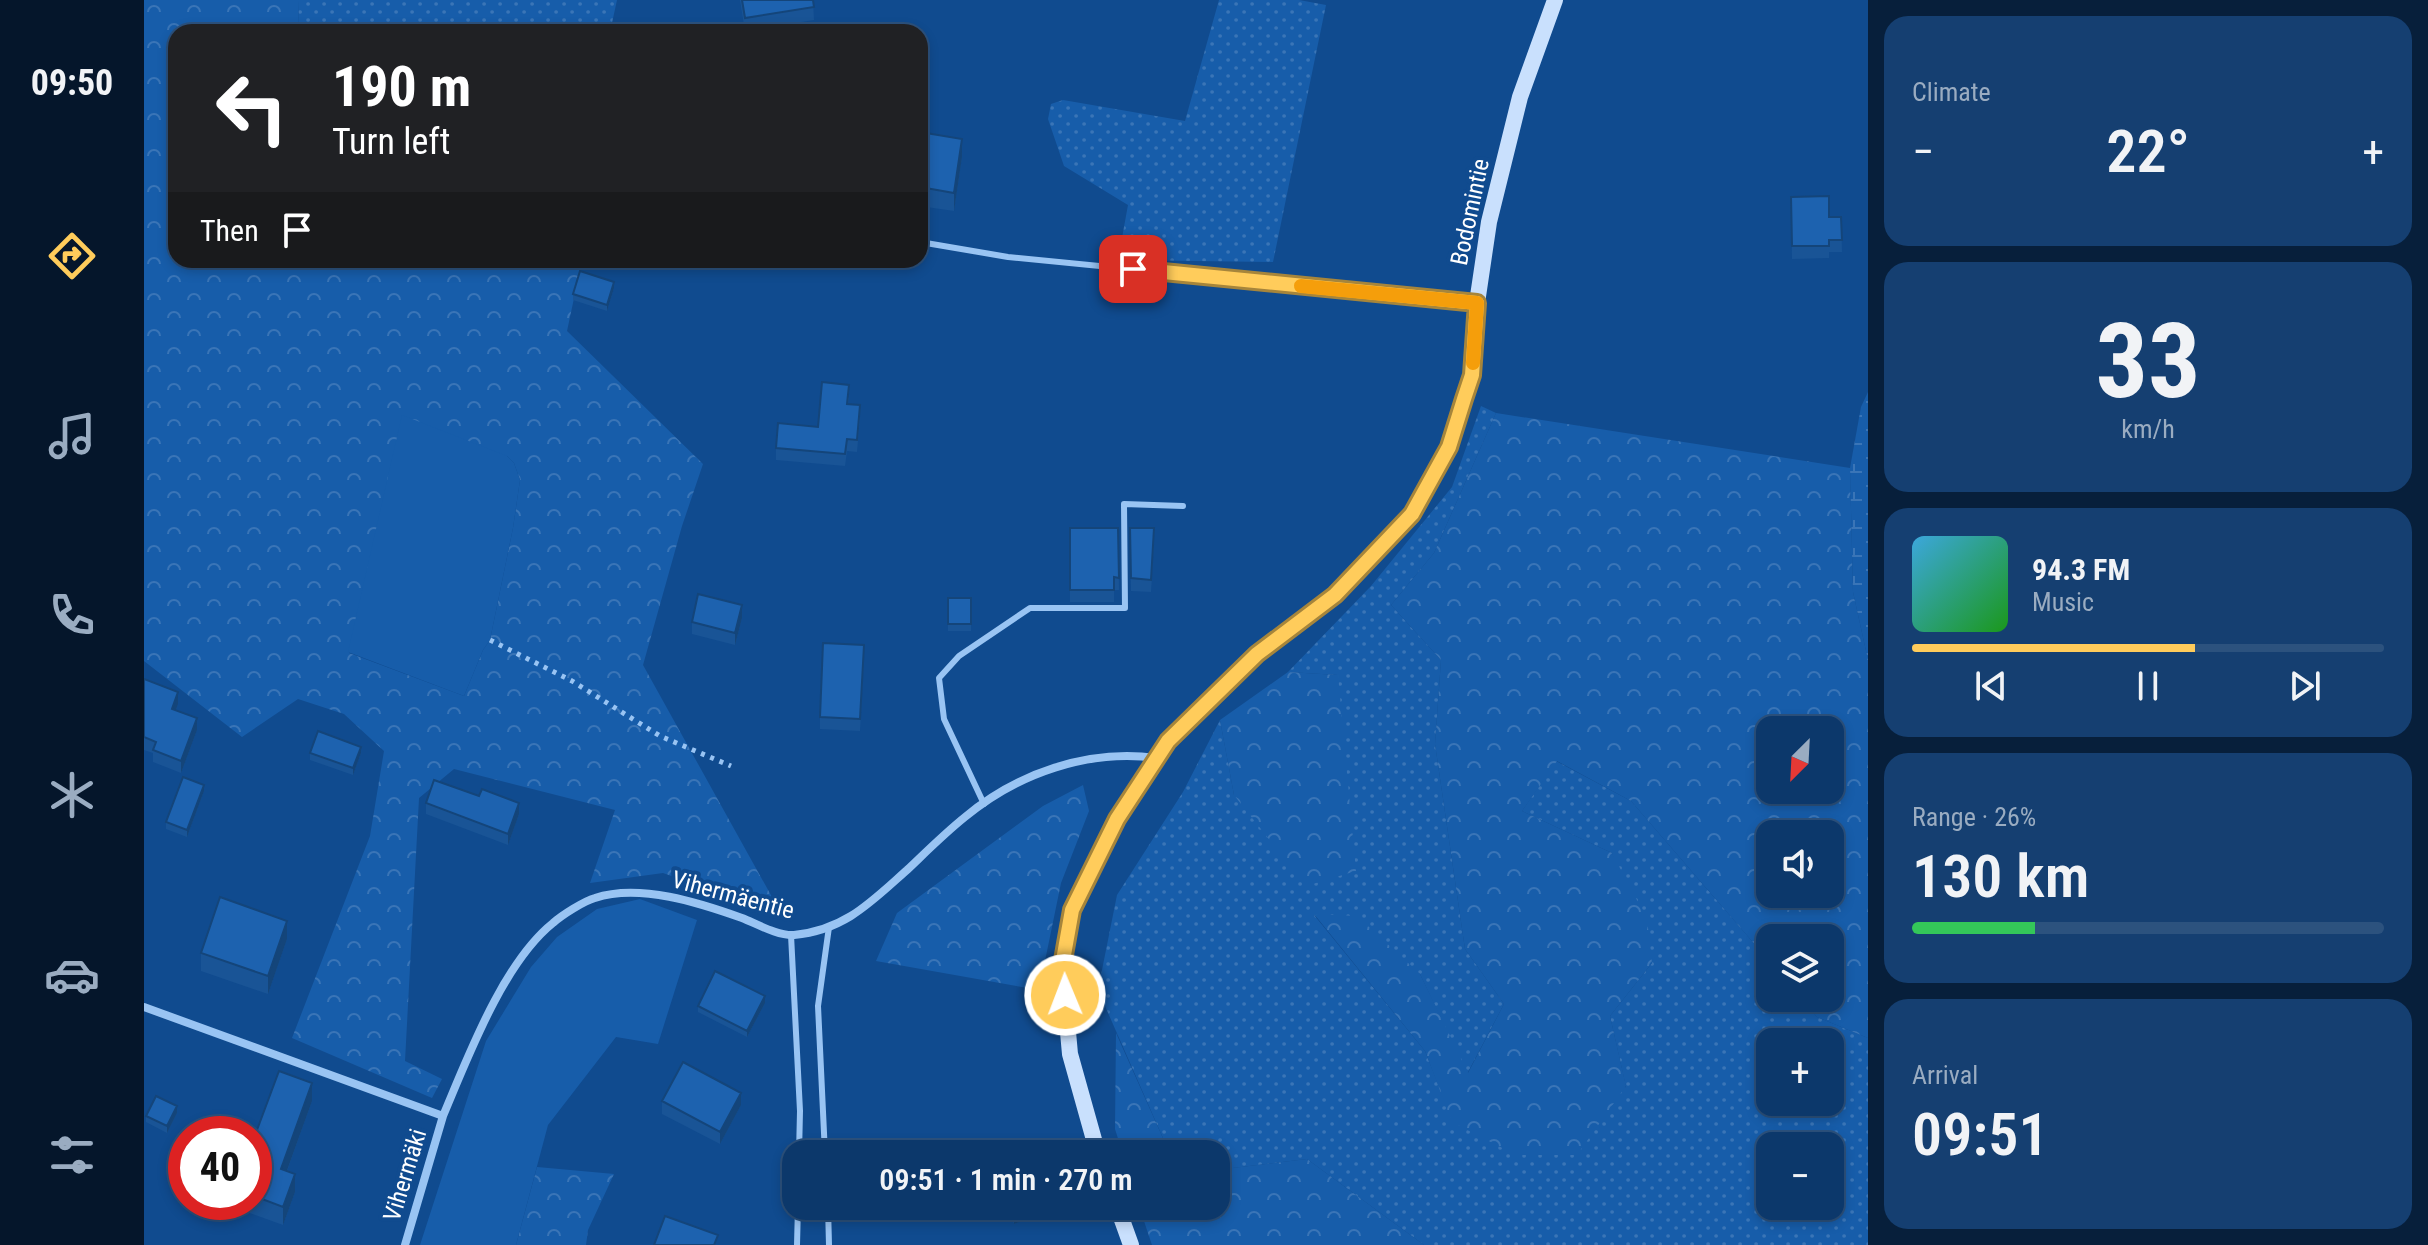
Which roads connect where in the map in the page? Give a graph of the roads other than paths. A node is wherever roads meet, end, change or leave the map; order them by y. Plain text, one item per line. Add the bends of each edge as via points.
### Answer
1 (1555, 0) edge
2 (928, 243) edge
3 (1477, 303) junction
4 (1183, 506) dead end
5 (1157, 758) junction
6 (984, 804) junction
7 (829, 926) junction
8 (791, 935) junction
9 (144, 1007) edge
10 (443, 1116) junction
11 (799, 1140) edge
12 (824, 1140) edge
13 (1094, 1140) edge
14 (798, 1220) edge
15 (828, 1220) edge
16 (1122, 1220) edge
17 (405, 1245) edge
18 (797, 1245) edge
19 (829, 1245) edge
20 (1131, 1245) edge

1 - 3 street, Bodomintie via 1520,97 1489,222
2 - 3 lane via 1008,257
3 - 5 street, Bodomintie via 1472,375 1449,447 1412,514 1335,595 1257,654
4 - 6 lane via 1124,504 1125,608 1030,608 959,656 939,678 944,719
5 - 6 street, Vihermäentie via 1103,756 1065,764 1019,781
5 - 13 street, Bodomintie via 1117,819 1072,910 1062,966 1070,1054
6 - 7 street, Vihermäentie via 859,913
7 - 8 street, Vihermäentie
7 - 12 lane via 818,1006
8 - 10 street, Vihermäentie via 708,906 641,892 594,898 553,923 524,953 483,1023
8 - 11 lane
9 - 10 street
10 - 17 street, Vihermäki
14 - 18 lane
15 - 19 lane
16 - 20 street

